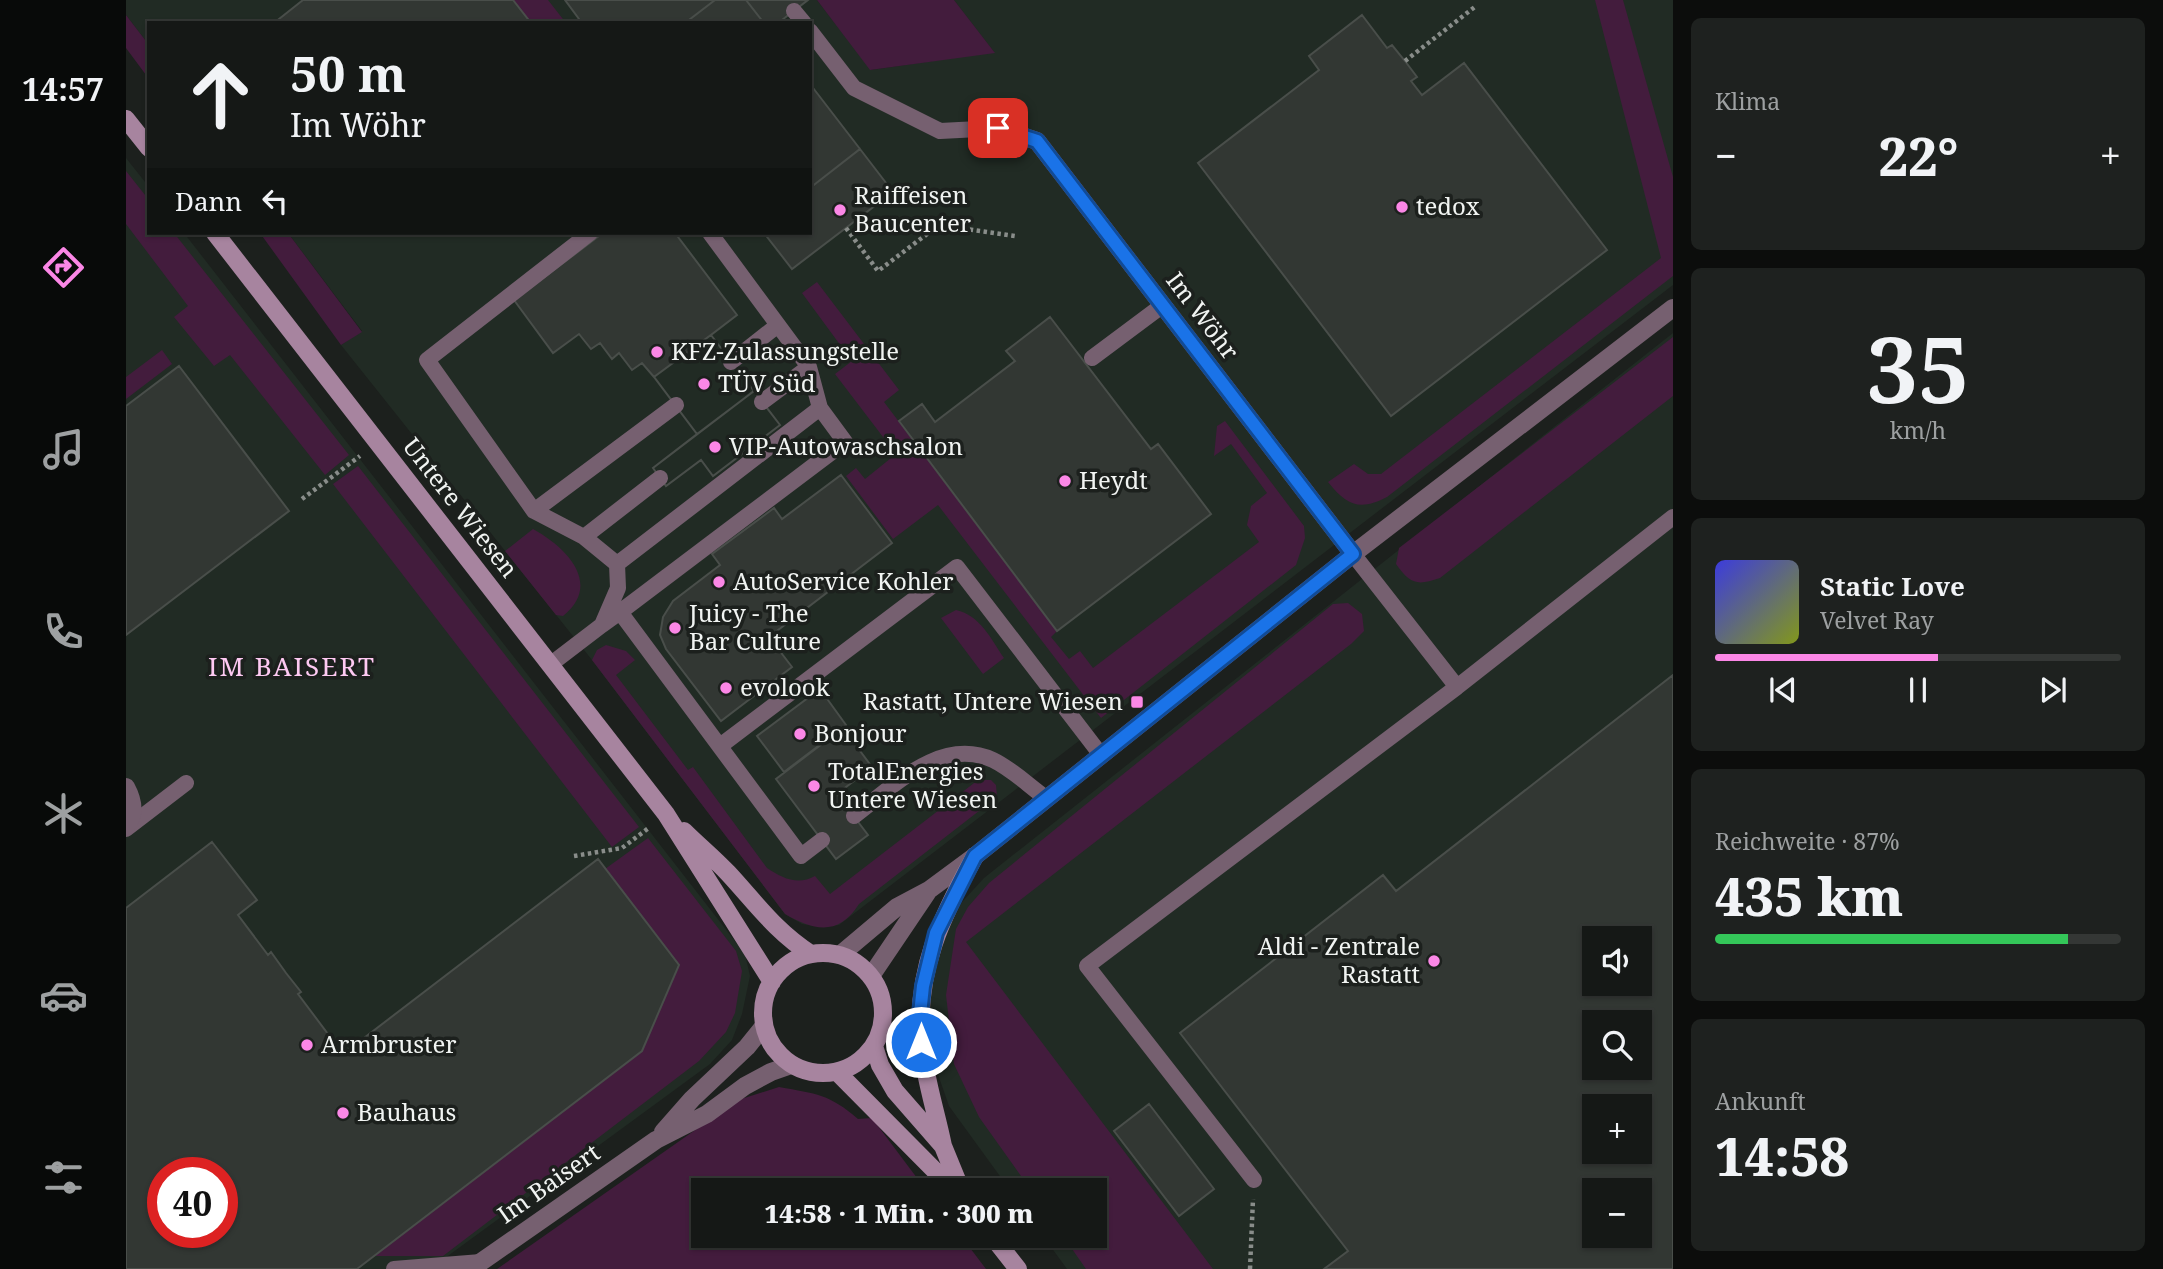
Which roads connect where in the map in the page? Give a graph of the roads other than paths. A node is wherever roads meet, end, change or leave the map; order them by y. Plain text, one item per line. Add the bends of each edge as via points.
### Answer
1 (812, 34) edge
2 (126, 119) edge
3 (998, 128) joint
4 (147, 145) edge
5 (217, 235) edge
6 (587, 235) edge
7 (711, 235) edge
8 (1163, 305) junction
9 (1673, 307) edge
10 (778, 325) junction
11 (1092, 358) dead end
12 (731, 362) dead end
13 (809, 367) junction
14 (762, 402) dead end
15 (676, 405) dead end
16 (820, 408) junction
17 (660, 478) dead end
18 (534, 511) junction
19 (1673, 517) edge
20 (584, 537) junction
21 (1353, 554) junction
22 (617, 564) junction
23 (620, 612) junction
24 (602, 625) junction
25 (551, 664) junction
26 (1457, 687) junction
27 (720, 746) junction
28 (1101, 755) junction
29 (186, 783) dead end
30 (126, 787) edge
31 (1046, 799) junction
32 (666, 814) junction
33 (854, 816) dead end
34 (126, 828) edge
35 (822, 840) dead end
36 (975, 856) junction
37 (929, 890) junction
38 (811, 954) junction
39 (840, 955) junction
40 (871, 976) junction
41 (772, 982) junction
42 (764, 1026) junction
43 (873, 1046) junction
44 (791, 1065) junction
45 (837, 1072) junction
46 (656, 1140) junction
47 (943, 1146) junction
48 (942, 1178) edge
49 (956, 1178) edge
50 (1254, 1180) road end
51 (1001, 1248) edge
52 (476, 1265) edge
53 (394, 1269) edge
54 (1017, 1269) edge

1 - 3 lane via 854,88 940,131
2 - 4 street
3 - 8 street, Im Wöhr via 1037,141
5 - 25 street, Untere Wiesen
6 - 18 lane via 427,360
7 - 10 lane
8 - 11 lane
8 - 21 street, Im Wöhr
9 - 21 street
10 - 12 lane
10 - 13 lane
13 - 14 lane
13 - 16 lane
15 - 18 lane
16 - 22 lane
16 - 23 lane via 845,442
17 - 20 lane
18 - 20 lane
19 - 26 lane
20 - 22 lane
21 - 26 lane
21 - 28 street
22 - 24 lane via 618,588
23 - 24 lane
23 - 27 lane
24 - 25 lane
25 - 32 street, Untere Wiesen
26 - 50 lane via 1087,966
27 - 28 lane via 957,567
27 - 35 lane via 802,856
28 - 31 street
29 - 34 lane
30 - 34 street via 133,809
31 - 33 lane via 992,760 966,753 916,768
31 - 36 street
32 - 38 street, Untere Wiesen via 728,873 772,924
32 - 41 street, Untere Wiesen
36 - 37 street
36 - 47 street via 936,933 922,996 921,1042
37 - 39 street via 897,907
37 - 40 street
38 - 39 street
38 - 41 street via 789,964
39 - 40 street
40 - 43 street via 883,1003 880,1033
41 - 42 street via 764,1003
42 - 44 street via 774,1048
42 - 46 street, Im Baisert
43 - 45 street via 864,1058
43 - 47 street via 895,1091
44 - 45 street via 821,1074
44 - 46 street, Im Baisert via 745,1086 707,1114
45 - 48 street
46 - 52 street, Im Baisert
47 - 49 street
51 - 54 street
52 - 53 lane

